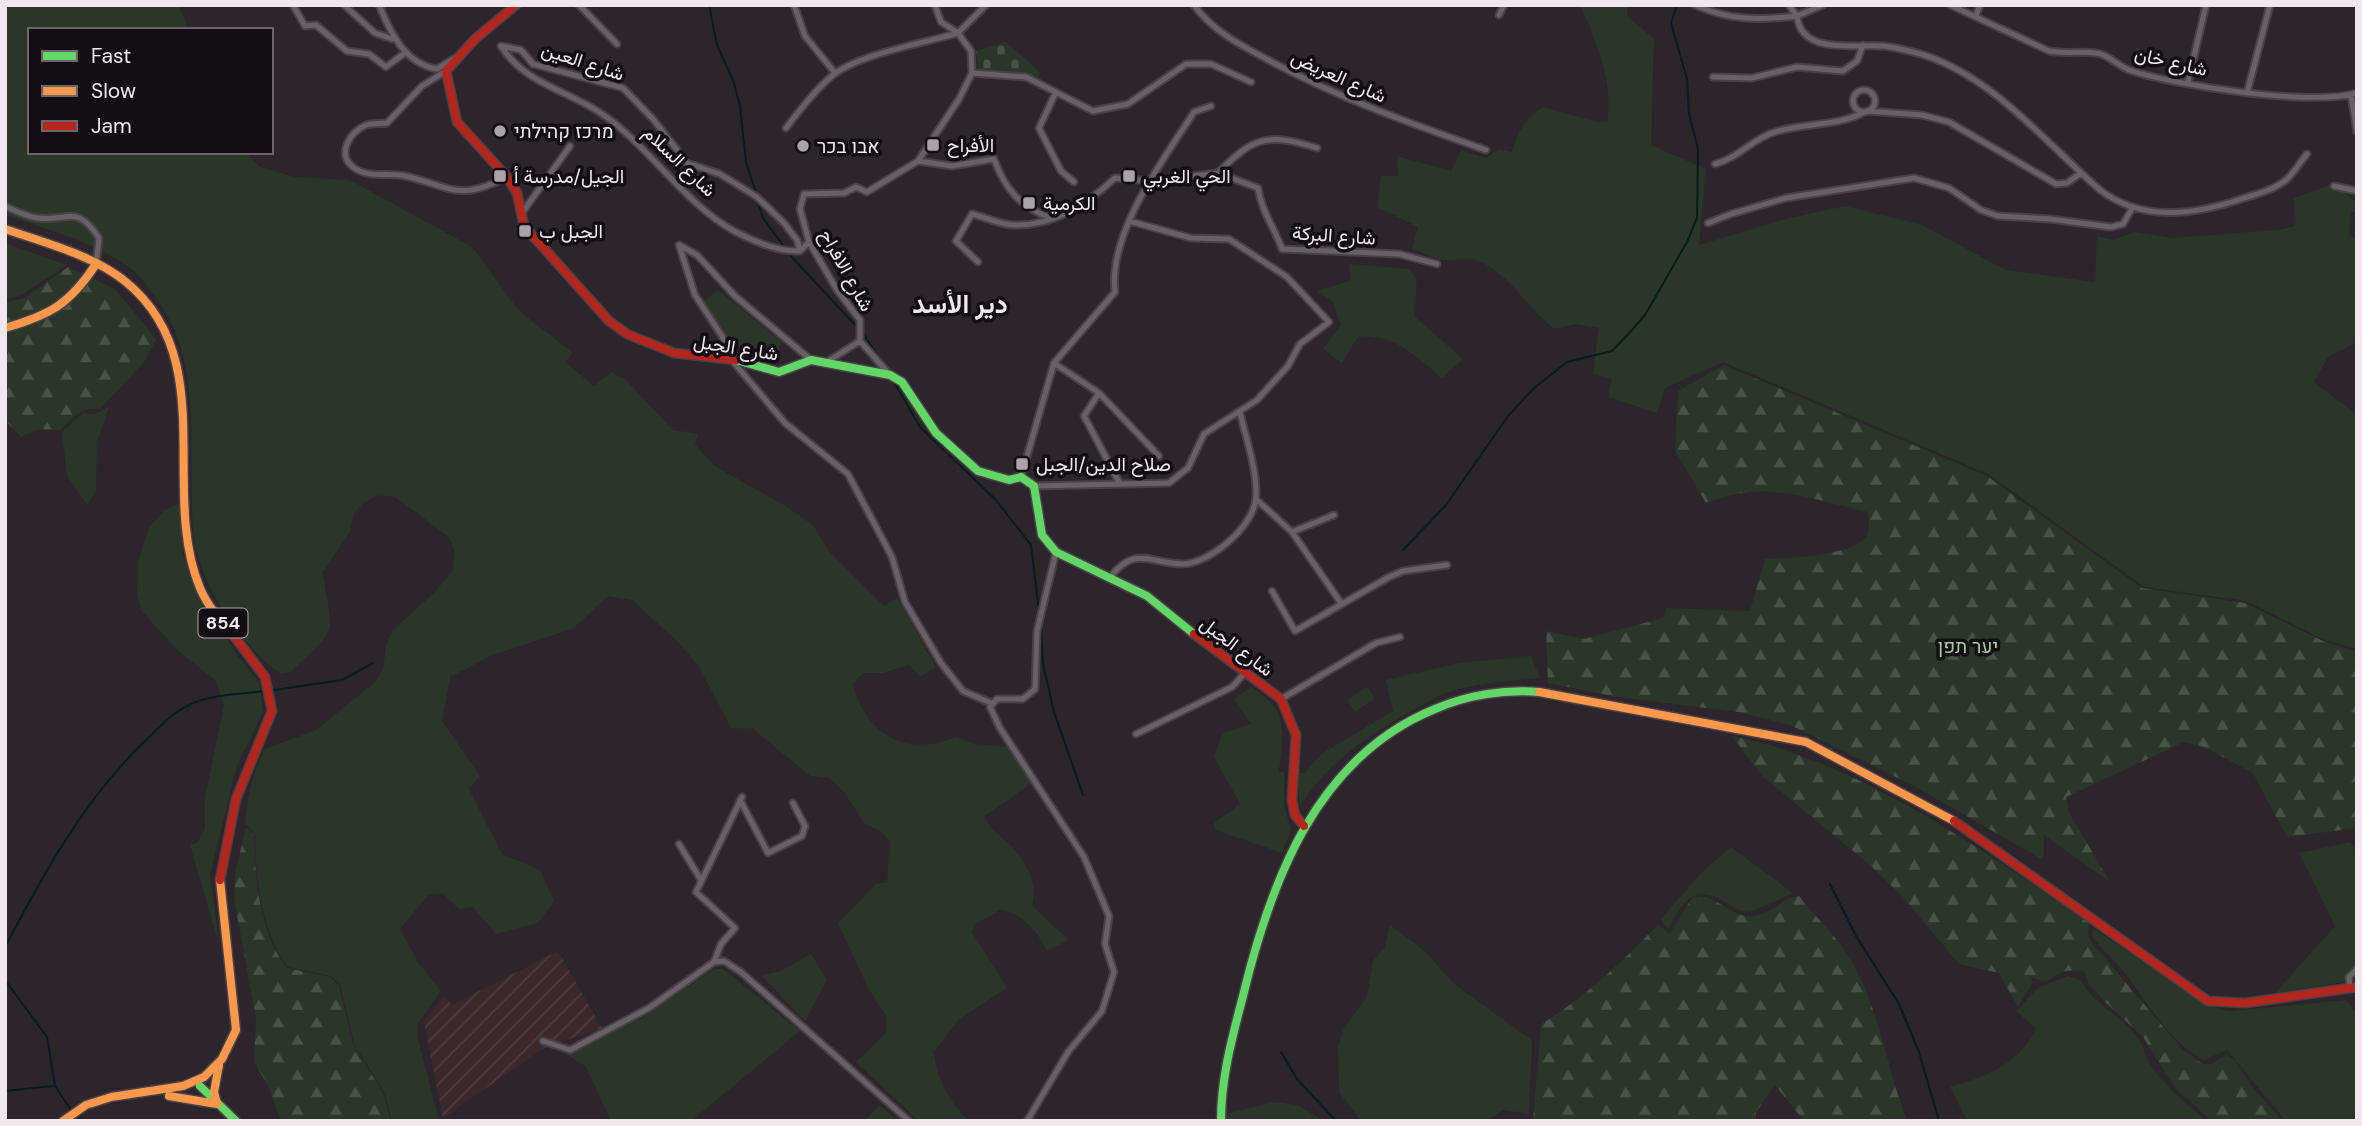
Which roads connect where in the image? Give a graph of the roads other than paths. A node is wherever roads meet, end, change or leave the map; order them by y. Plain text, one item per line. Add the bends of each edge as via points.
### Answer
1 (293, 5) edge
2 (344, 5) edge
3 (379, 5) edge
4 (516, 5) edge
5 (579, 5) edge
6 (794, 5) edge
7 (935, 5) edge
8 (986, 5) edge
9 (1194, 5) edge
10 (1504, 5) edge
11 (1695, 5) edge
12 (1789, 5) edge
13 (1823, 5) edge
14 (1950, 5) edge
15 (1980, 5) edge
16 (2206, 5) edge
17 (2270, 5) edge
18 (1499, 15) dead end
19 (1797, 16) junction
20 (1976, 16) junction
21 (958, 33) junction
22 (395, 40) junction
23 (618, 44) dead end
24 (1863, 45) junction
25 (501, 46) joint
26 (406, 52) junction
27 (455, 58) junction
28 (446, 71) junction
29 (972, 73) junction
30 (835, 74) junction
31 (1713, 77) dead end
32 (1251, 82) dead end
33 (2188, 82) junction
34 (2247, 93) junction
35 (1055, 94) junction
36 (2354, 94) edge
37 (1853, 101) junction
38 (1875, 102) junction
39 (1211, 106) dead end
40 (1865, 111) junction
41 (1888, 112) junction
42 (1839, 119) junction
43 (786, 128) dead end
44 (2357, 132) edge
45 (570, 146) dead end
46 (1318, 148) dead end
47 (1486, 150) dead end
48 (2307, 154) dead end
49 (918, 161) junction
50 (1715, 164) dead end
51 (1218, 173) junction
52 (2081, 173) junction
53 (507, 177) junction
54 (1074, 181) dead end
55 (1151, 181) junction
56 (2334, 186) dead end
57 (2357, 191) edge
58 (5, 206) edge
59 (2133, 207) junction
60 (522, 213) junction
61 (1054, 219) junction
62 (1129, 221) junction
63 (1708, 223) dead end
64 (5, 229) edge
65 (809, 242) junction
66 (800, 251) junction
67 (978, 262) dead end
68 (96, 264) junction
69 (1437, 264) dead end
70 (5, 328) edge
71 (860, 341) junction
72 (730, 358) junction
73 (811, 360) junction
74 (825, 363) junction
75 (1054, 363) junction
76 (890, 375) junction
77 (1099, 393) junction
78 (1240, 412) junction
79 (1158, 456) dead end
80 (1021, 477) junction
81 (1120, 484) junction
82 (1034, 486) junction
83 (1257, 499) junction
84 (1334, 515) dead end
85 (1292, 532) junction
86 (1056, 552) junction
87 (1447, 565) dead end
88 (1110, 577) junction
89 (1272, 591) dead end
90 (1341, 603) junction
91 (1400, 637) dead end
92 (1244, 674) junction
93 (1280, 699) junction
94 (991, 703) junction
95 (1136, 734) dead end
96 (793, 803) dead end
97 (1304, 827) junction
98 (679, 844) dead end
99 (701, 880) junction
100 (714, 962) junction
101 (2357, 969) edge
102 (2353, 987) edge
103 (543, 1041) dead end
104 (219, 1065) junction
105 (201, 1086) junction
106 (160, 1095) junction
107 (218, 1104) junction
108 (62, 1121) edge
109 (236, 1121) edge
110 (909, 1121) edge
111 (1027, 1121) edge
112 (1222, 1121) edge

1 - 26 street via 305,26 316,25 347,51 369,54 386,67
2 - 22 street via 375,33
3 - 22 street
4 - 27 main road
5 - 23 street
6 - 30 street via 805,36
7 - 21 street via 941,22
8 - 21 street
9 - 47 street, شارع العريض via 1233,41 1303,79 1346,100
10 - 18 street
11 - 19 street via 1718,15 1753,21
12 - 19 street
13 - 19 street
14 - 20 street, شارع خان
15 - 20 street
16 - 33 street
17 - 34 street
19 - 24 street via 1801,31 1814,41
20 - 33 street, شارع خان via 2049,51 2099,52 2129,69
21 - 29 street via 971,51
21 - 30 street via 879,55
22 - 26 street
24 - 31 street via 1857,61 1843,71 1797,67 1752,78
24 - 52 street via 1910,51 1954,67 1987,89
25 - 66 street, شارع السلام via 508,58 539,83 578,100 633,137 658,167 733,230 784,252
25 - 66 street, شارع العين via 521,50 533,64 623,88 687,163 720,174 757,197 784,223
26 - 27 street via 437,69
27 - 28 main road
28 - 53 main road, شارع الجبل via 457,122
28 - 53 street via 422,86 387,123 367,124 352,134 345,147 347,160 354,169 404,175 457,191 483,189
29 - 35 street via 1026,77
29 - 49 street, شارع الافراح
30 - 43 street
32 - 35 street via 1211,64 1186,64 1128,104 1093,111
33 - 34 street, شارع خان
34 - 36 street, شارع خان
35 - 54 street via 1039,128 1061,171
36 - 44 street
37 - 38 street via 1863,90 1873,93
37 - 40 street via 1857,109
37 - 42 street
38 - 40 street
38 - 41 street
39 - 55 street via 1194,112
40 - 41 street
40 - 42 street
41 - 52 street via 1922,114 1956,125 2056,184 2067,183
42 - 50 street via 1774,131 1733,159
45 - 60 street
46 - 51 street via 1283,138 1254,141
48 - 59 street via 2289,178 2272,189 2222,206 2182,214
49 - 61 street via 952,166 994,159 1009,189 1029,210
49 - 65 street, شارع الافراح via 867,192 856,187 844,193 804,194 800,209
51 - 55 street, شارع البركة
51 - 69 street, شارع البركة via 1258,188 1260,207 1271,218 1282,249 1399,254
52 - 59 street via 2106,195
53 - 60 main road, شارع الجبل
55 - 61 street, شارع البركة via 1115,178 1088,203
55 - 62 street
56 - 57 street
58 - 68 street via 38,218 69,214 88,221 99,238
59 - 63 street via 2123,223 2111,227 1998,216 1938,184 1903,178 1786,198
60 - 72 main road, شارع الجبل via 524,226 539,244 609,321 627,334 674,353
61 - 67 street, شارع البركة via 1014,225 972,214 956,242
62 - 75 street via 1113,272 1115,292
62 - 78 street via 1191,238 1229,239 1287,277 1329,321 1300,344 1277,380
64 - 68 main road, 854
65 - 66 street
65 - 71 street, شارع الافراح via 860,320
68 - 70 main road via 84,284 52,315
68 - 104 main road, 854 via 139,292 169,334 180,370 185,415 188,540 201,592 257,662 270,687 272,712 233,813 220,876 236,1030
71 - 74 street, شارع الافراح
71 - 76 street
72 - 73 main road, شارع الجبل via 779,372
72 - 73 street via 722,336 695,295 678,244 697,255 735,296
72 - 94 street via 785,423 848,474 892,557 905,602 941,663 962,691
73 - 74 main road
74 - 76 main road
75 - 77 street
75 - 80 street
76 - 80 main road via 902,383 936,433 978,471 1009,480
77 - 79 street
77 - 81 street via 1084,416
78 - 81 street via 1204,434 1188,468 1169,483
78 - 83 street
80 - 82 main road
81 - 82 street
82 - 86 main road via 1042,535
83 - 85 street
83 - 88 street via 1219,552 1201,562 1135,558 1122,562
84 - 85 street
85 - 90 street
86 - 88 main road, شارع الجبل
86 - 94 street via 1037,631 1035,689 1023,699
87 - 90 street via 1404,571
88 - 92 main road, شارع الجبل via 1147,596
89 - 90 street via 1295,631
91 - 93 street via 1376,643
92 - 93 main road, شارع الجبل
92 - 95 street via 1232,687
93 - 97 main road, شارع الجبل via 1296,735 1292,800
94 - 111 street via 1000,728 1084,857 1109,916 1105,944 1114,972 1102,1012 1068,1052
96 - 99 street via 804,826 802,836 768,853 741,799
97 - 102 main road via 1324,792 1363,750 1418,714 1458,699 1536,691 1806,742 1969,829 2208,1000 2245,1003
97 - 112 main road via 1252,953 1220,1094
98 - 99 street
99 - 100 street via 696,892 734,928
100 - 103 street via 649,1008 570,1050
100 - 110 street via 724,961 740,972
101 - 102 street via 2349,977
104 - 105 main road, 854
104 - 107 main road via 214,1092
105 - 106 main road
105 - 107 main road
106 - 107 main road
106 - 108 main road via 92,1102
107 - 109 main road

